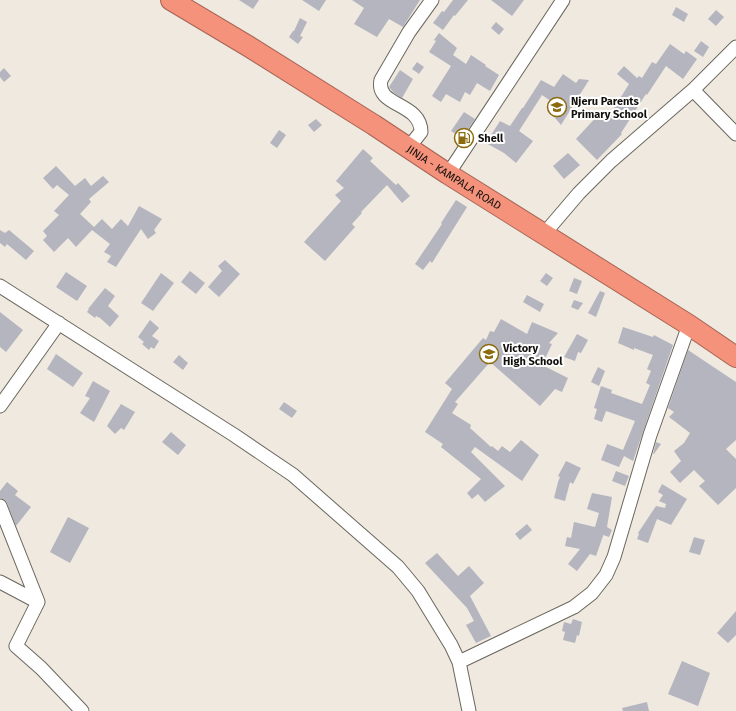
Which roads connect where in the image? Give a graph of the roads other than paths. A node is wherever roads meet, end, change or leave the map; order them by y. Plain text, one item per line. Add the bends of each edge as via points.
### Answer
1 (171, 0) edge
2 (432, 0) edge
3 (563, 0) edge
4 (736, 47) edge
5 (693, 90) junction
6 (736, 134) edge
7 (409, 147) junction
8 (448, 174) junction
9 (544, 234) junction
10 (0, 286) edge
11 (59, 323) junction
12 (689, 325) junction
13 (736, 357) edge
14 (0, 406) edge
15 (0, 506) edge
16 (0, 582) edge
17 (38, 602) junction
18 (459, 662) junction
19 (82, 711) edge
20 (469, 711) edge

1 - 7 highway, JINJA - KAMPALA ROAD
2 - 7 street via 409,32 379,86 387,98 414,114 421,125 421,132
3 - 8 street
4 - 5 street
5 - 6 street
5 - 9 street via 611,161
7 - 8 highway, JINJA - KAMPALA ROAD
8 - 9 highway, JINJA - KAMPALA ROAD
9 - 12 highway, JINJA - KAMPALA ROAD
10 - 11 street
11 - 14 street
11 - 18 street via 293,475 315,493 398,567 418,591
12 - 13 highway, JINJA - KAMPALA ROAD
12 - 18 street via 650,435 614,557 606,575 592,592 574,607
15 - 17 street
16 - 17 street
17 - 19 street via 16,646
18 - 20 street

